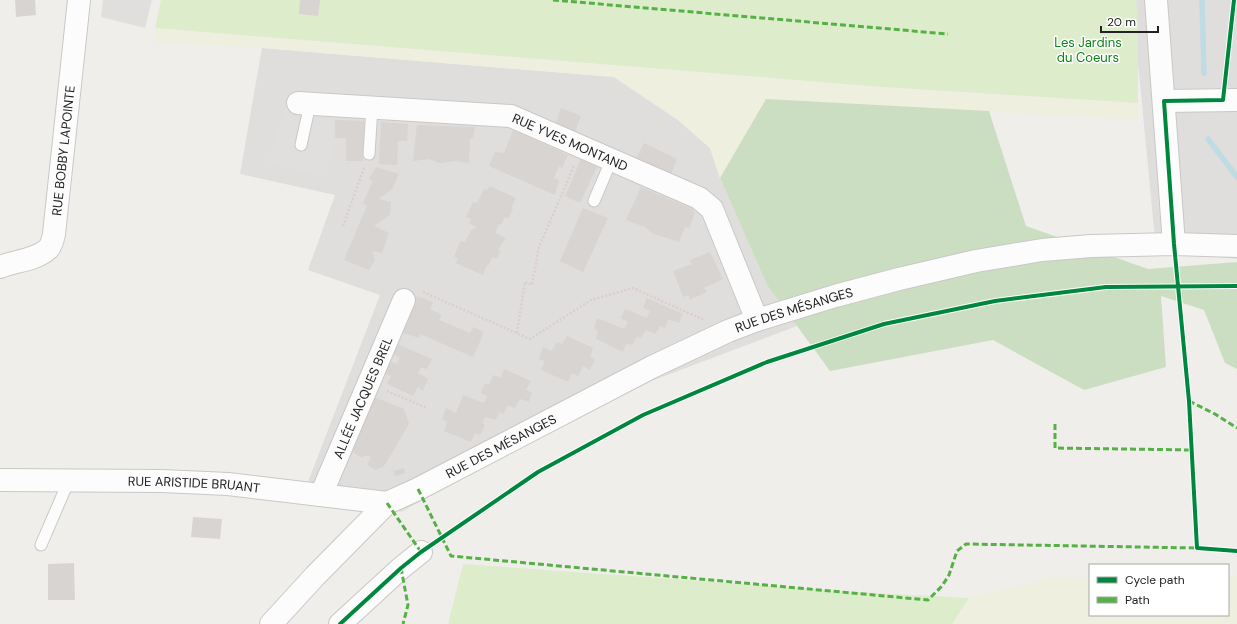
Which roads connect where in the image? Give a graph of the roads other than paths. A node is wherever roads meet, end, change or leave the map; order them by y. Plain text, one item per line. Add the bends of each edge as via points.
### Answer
1 (79, 0) edge
2 (1156, 0) edge
3 (1237, 100) edge
4 (1164, 101) junction
5 (304, 104) joint
6 (372, 107) junction
7 (301, 145) dead end
8 (369, 154) road end
9 (611, 161) junction
10 (594, 201) dead end
11 (1174, 244) junction
12 (1237, 246) edge
13 (0, 267) edge
14 (404, 300) road end
15 (757, 320) junction
16 (1, 480) edge
17 (69, 480) junction
18 (321, 495) junction
19 (387, 503) junction
20 (41, 545) dead end
21 (421, 552) road end
22 (272, 624) edge
23 (340, 624) edge

1 - 13 street, RUE BOBBY LAPOINTE via 54,234 49,248 36,256
2 - 4 street
3 - 4 street
4 - 11 street
5 - 6 street, RUE YVES MONTAND
5 - 7 lane
6 - 8 lane
6 - 9 street, RUE YVES MONTAND via 511,116
9 - 10 lane
9 - 15 street, RUE YVES MONTAND via 699,198 712,209
11 - 12 street, RUE DES MÉSANGES
11 - 15 street, RUE DES MÉSANGES via 1042,250 976,261 835,296
14 - 18 street, ALLÉE JACQUES BREL
15 - 19 street, RUE DES MÉSANGES via 652,367 425,486
16 - 17 street, RUE ARISTIDE BRUANT
17 - 18 street, RUE ARISTIDE BRUANT via 228,484
17 - 20 lane
18 - 19 street, RUE ARISTIDE BRUANT
19 - 22 street
21 - 23 street

